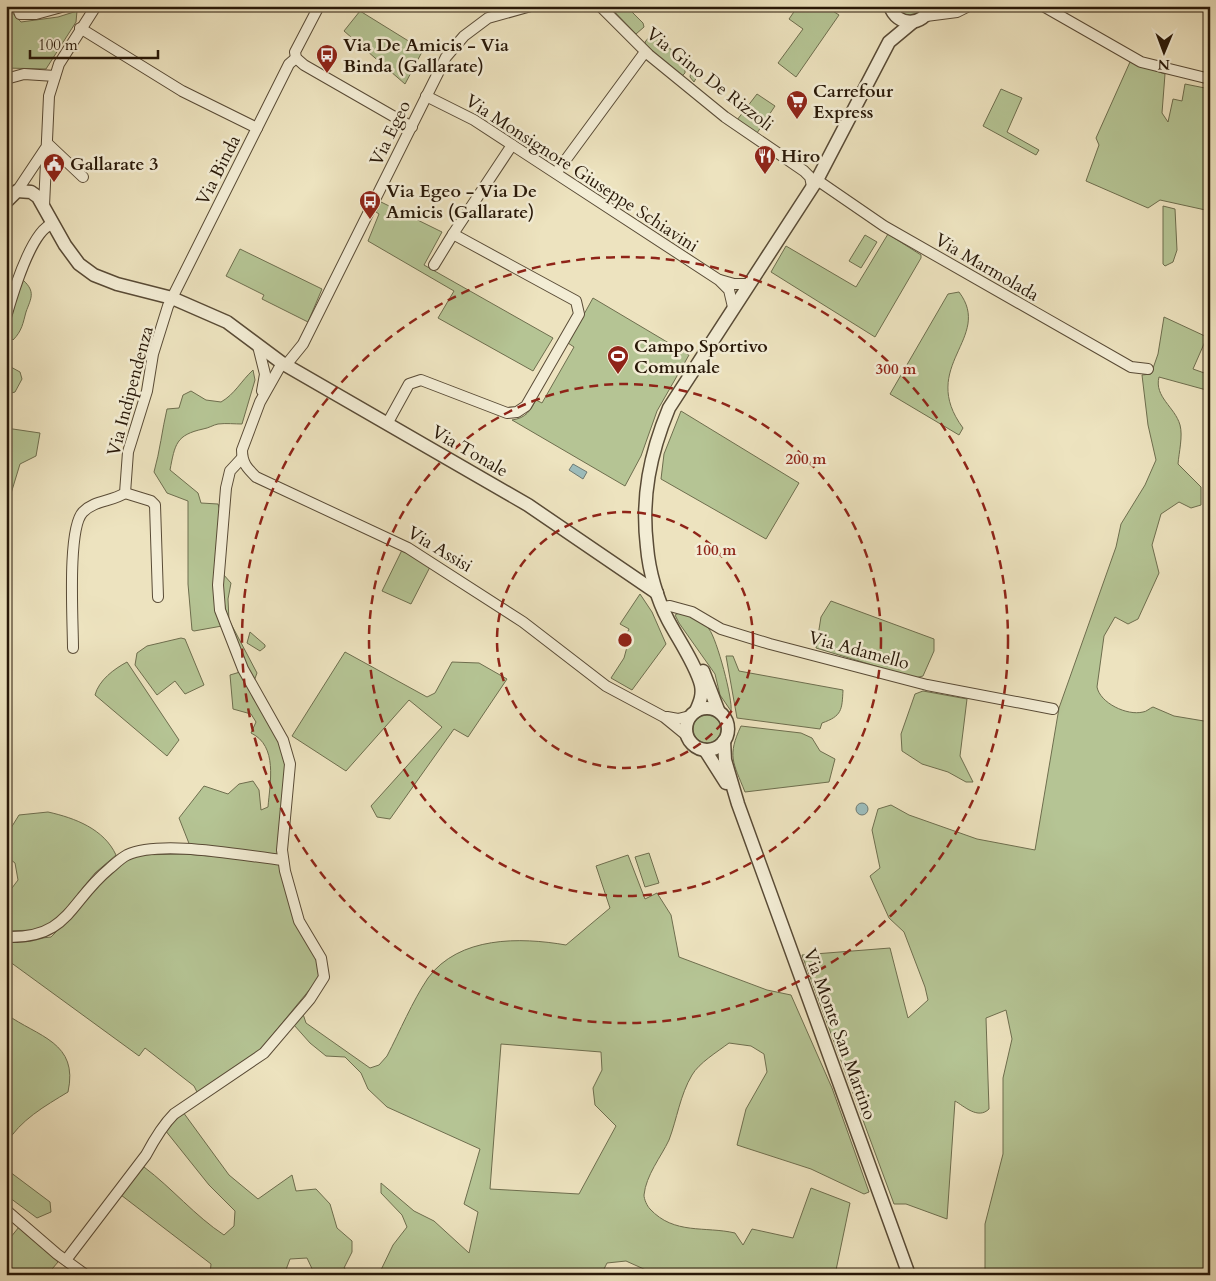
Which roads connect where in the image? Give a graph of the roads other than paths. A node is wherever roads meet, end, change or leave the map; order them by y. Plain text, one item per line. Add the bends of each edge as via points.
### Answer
1 (17, 6) edge
2 (65, 6) edge
3 (319, 6) edge
4 (532, 6) edge
5 (600, 6) edge
6 (942, 6) edge
7 (969, 6) edge
8 (1043, 6) edge
9 (93, 7) edge
10 (891, 9) edge
11 (928, 11) edge
12 (958, 12) junction
13 (913, 22) junction
14 (80, 28) junction
15 (889, 42) junction
16 (646, 52) junction
17 (296, 58) junction
18 (55, 76) junction
19 (6, 79) edge
20 (1210, 79) edge
21 (426, 96) junction
22 (412, 127) junction
23 (257, 128) junction
24 (47, 143) junction
25 (512, 145) junction
26 (556, 174) junction
27 (84, 177) dead end
28 (817, 179) junction
29 (16, 191) junction
30 (6, 202) edge
31 (44, 206) junction
32 (52, 224) junction
33 (453, 234) junction
34 (434, 265) dead end
35 (719, 280) junction
36 (749, 284) junction
37 (172, 298) junction
38 (733, 307) junction
39 (6, 317) edge
40 (258, 346) junction
41 (284, 364) junction
42 (1148, 369) dead end
43 (260, 402) junction
44 (387, 424) junction
45 (242, 458) junction
46 (125, 493) junction
47 (651, 570) junction
48 (630, 577) junction
49 (657, 593) junction
50 (158, 597) dead end
51 (663, 607) junction
52 (679, 640) junction
53 (73, 648) dead end
54 (1053, 709) dead end
55 (718, 710) junction
56 (692, 714) junction
57 (664, 716) junction
58 (686, 734) junction
59 (724, 741) junction
60 (705, 750) junction
61 (738, 804) junction
62 (283, 860) junction
63 (6, 937) edge
64 (6, 1210) edge
65 (66, 1260) junction
66 (86, 1275) edge
67 (910, 1275) edge

1 - 2 street via 20,14 27,15
3 - 17 street, Via Binda via 295,52
4 - 21 street, Via Egeo via 488,18 464,36 446,57
5 - 16 street, Via Gino De Rizzoli
6 - 12 street
7 - 12 street
8 - 20 street via 1141,62
9 - 14 street
10 - 13 street via 901,20
10 - 15 street, Via Monte San Martino
11 - 12 street
11 - 13 street, Via Monte San Martino
13 - 15 street, Via Monte San Martino
14 - 18 street
14 - 23 street via 182,91
15 - 28 street, Via Monte San Martino
16 - 26 street
16 - 28 street, Via Gino De Rizzoli via 725,117
17 - 22 street
17 - 23 street, Via Binda via 289,64
18 - 19 street via 24,74
18 - 24 street via 46,112
21 - 22 street, Via Egeo
21 - 25 street, Via Monsignore Giuseppe Schiavini via 474,120
22 - 41 street, Via Egeo via 303,344
23 - 37 street, Via Binda
24 - 27 street
24 - 29 street via 41,158
24 - 31 street
25 - 26 street, Via Monsignore Giuseppe Schiavini
25 - 33 street
26 - 35 street, Via Monsignore Giuseppe Schiavini
28 - 36 street, Via Monte San Martino
28 - 42 street, Via Marmolada via 884,226 964,273 1131,366
29 - 30 street
29 - 31 street via 31,192
31 - 32 street, Via Tonale
32 - 37 street, Via Tonale via 79,264 94,275
32 - 39 street via 40,232
33 - 34 street
33 - 44 street via 576,301 579,314 526,406 517,412 507,413 420,380 409,384
35 - 36 street, Via Monsignore Giuseppe Schiavini
35 - 38 street, Via Monsignore Giuseppe Schiavini via 729,290
36 - 38 street, Via Monte San Martino
37 - 40 street, Via Tonale via 227,322
37 - 46 street, Via Indipendenza via 153,354 147,391 128,452
38 - 47 street, Via Monte San Martino via 669,408 654,449 644,510
40 - 41 street, Via Tonale
40 - 43 street via 266,374
41 - 43 street
41 - 44 street, Via Tonale
43 - 45 street via 244,442
44 - 48 street, Via Tonale via 528,505
45 - 57 street, Via Assisi via 246,468 256,477 408,548 523,622 606,686
45 - 62 street via 230,471 226,488 218,585 220,610 243,669 283,740 290,764
46 - 50 street via 155,505
46 - 53 street via 89,507 81,513 76,525
47 - 48 street
47 - 49 street, Via Monte San Martino
48 - 49 street, Via Tonale
49 - 51 street, Via Monte San Martino
51 - 52 street, Via Monte San Martino
51 - 54 street, Via Adamello via 692,612 721,629 770,644 927,685
52 - 55 street, Via Monte San Martino via 706,674
52 - 56 street, Via Monte San Martino via 700,683 701,699
55 - 56 street via 706,708
55 - 59 street, Via Monte San Martino via 728,724
56 - 57 street, Via Assisi via 678,719
56 - 58 street, Via Monte San Martino
57 - 58 street, Via Assisi
58 - 60 street, Via Monte San Martino via 693,745
59 - 60 street via 716,748
59 - 61 street, Via Monte San Martino via 725,760
60 - 61 street, Via Monte San Martino
61 - 67 street, Via Monte San Martino
62 - 63 street via 189,850 148,849 136,852 126,855 100,876 56,926 37,936
62 - 65 street via 299,920 324,967 324,977 318,989 264,1053 166,1122 146,1156
64 - 65 street
65 - 66 street

